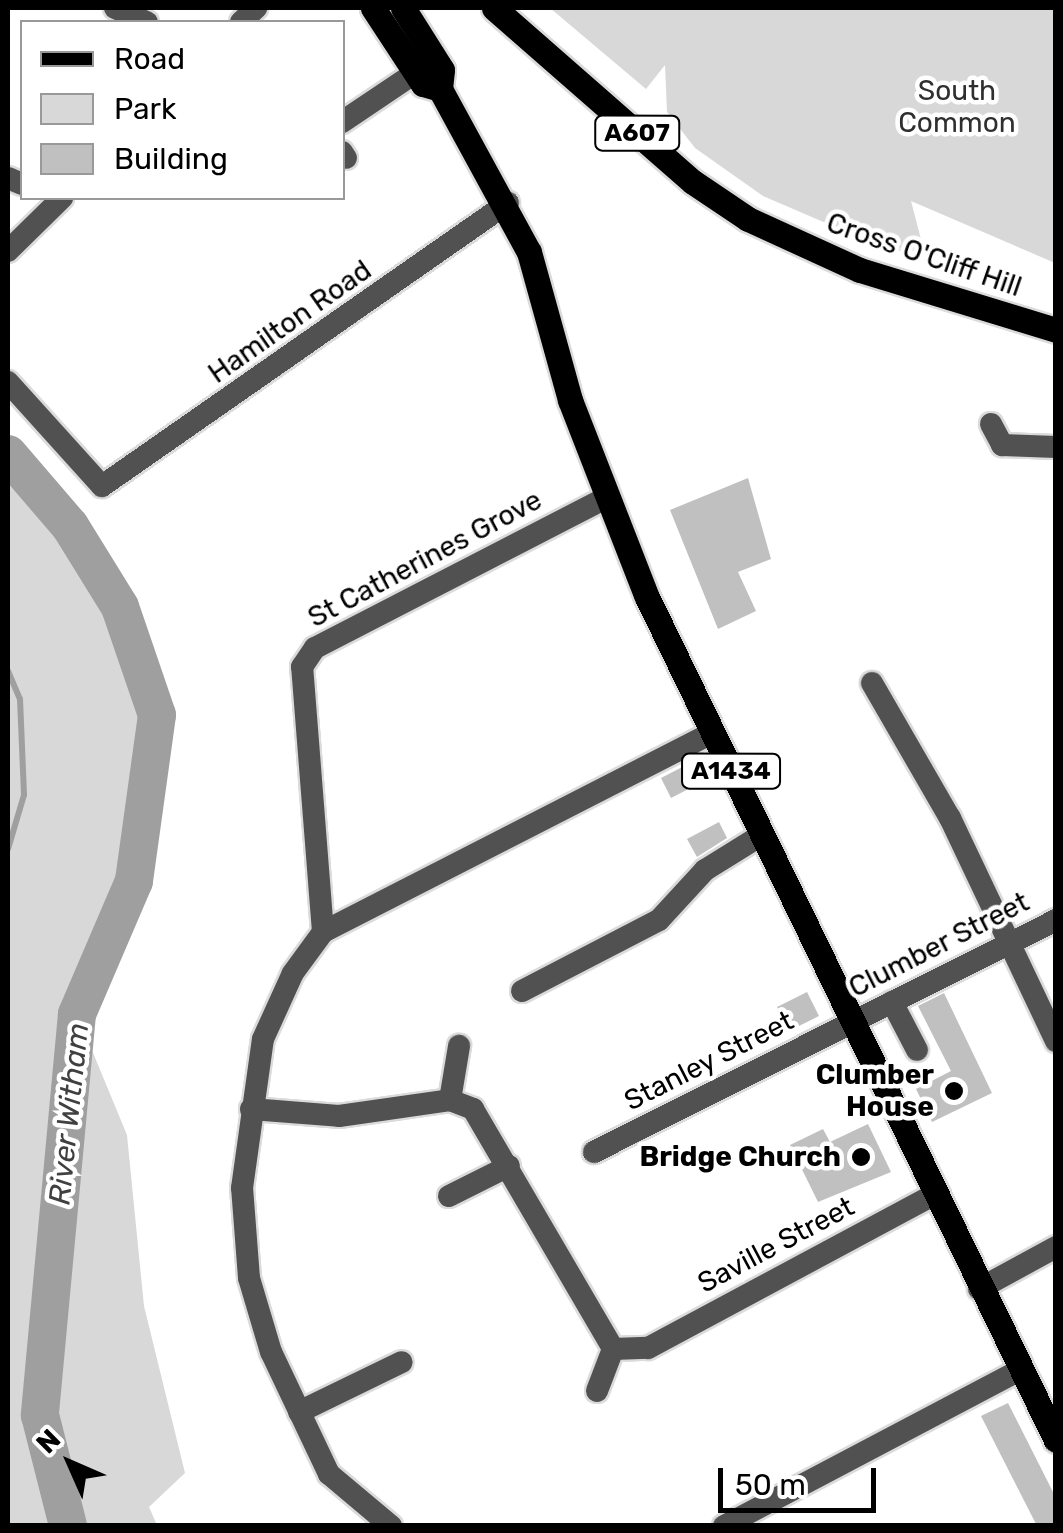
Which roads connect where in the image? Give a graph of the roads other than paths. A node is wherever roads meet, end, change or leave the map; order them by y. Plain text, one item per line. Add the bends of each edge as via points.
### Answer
1 (115, 8) edge
2 (373, 8) edge
3 (403, 8) edge
4 (429, 8) edge
5 (494, 8) edge
6 (142, 20) edge
7 (422, 34) junction
8 (415, 73) junction
9 (440, 89) junction
10 (345, 120) edge
11 (57, 200) edge
12 (508, 203) junction
13 (8, 251) edge
14 (1056, 330) edge
15 (8, 382) edge
16 (991, 424) dead end
17 (1056, 447) edge
18 (604, 500) junction
19 (872, 683) dead end
20 (712, 734) junction
21 (763, 834) junction
22 (1056, 920) edge
23 (323, 932) junction
24 (1010, 942) junction
25 (522, 991) dead end
26 (892, 1002) junction
27 (850, 1023) junction
28 (1056, 1042) edge
29 (459, 1046) dead end
30 (917, 1050) dead end
31 (450, 1100) junction
32 (251, 1109) junction
33 (594, 1152) dead end
34 (509, 1166) junction
35 (449, 1196) dead end
36 (932, 1196) junction
37 (1056, 1248) edge
38 (978, 1289) junction
39 (613, 1349) junction
40 (402, 1362) dead end
41 (1020, 1370) junction
42 (597, 1391) dead end
43 (299, 1412) junction
44 (1056, 1440) edge
45 (392, 1526) edge
46 (724, 1526) edge

1 - 6 street
2 - 8 main road, A1434
3 - 7 main road, A1434
4 - 7 main road
5 - 14 main road, Cross O'Cliff Hill / A607 via 694,182 792,241 860,270
7 - 9 main road, A1434 via 442,70
8 - 9 main road, A1434
8 - 10 street
9 - 12 main road, A1434
11 - 13 street
12 - 15 street, Hamilton Road via 102,486
12 - 18 main road, A1434
16 - 17 street via 1002,445
18 - 20 main road, A1434
18 - 23 street, St Catherines Grove via 316,648 302,667
19 - 24 street via 950,818
20 - 21 main road, A1434
20 - 23 street
21 - 25 street via 705,870 660,920
21 - 27 main road, A1434
22 - 24 street, Clumber Street
23 - 32 street via 292,973 262,1039
24 - 26 street, Clumber Street
24 - 28 street
26 - 27 street, Clumber Street
26 - 30 street
27 - 33 street, Stanley Street
27 - 36 main road, A1434
29 - 31 street
31 - 32 street via 340,1116
31 - 34 street via 473,1109
32 - 43 street via 242,1188 248,1278
34 - 35 street
34 - 39 street via 562,1272 587,1298
36 - 38 main road, A1434
36 - 39 street, Saville Street via 648,1348
37 - 38 street
38 - 41 main road, A1434
39 - 42 street
40 - 43 street
41 - 44 main road, A1434
41 - 46 street
43 - 45 street via 330,1474

